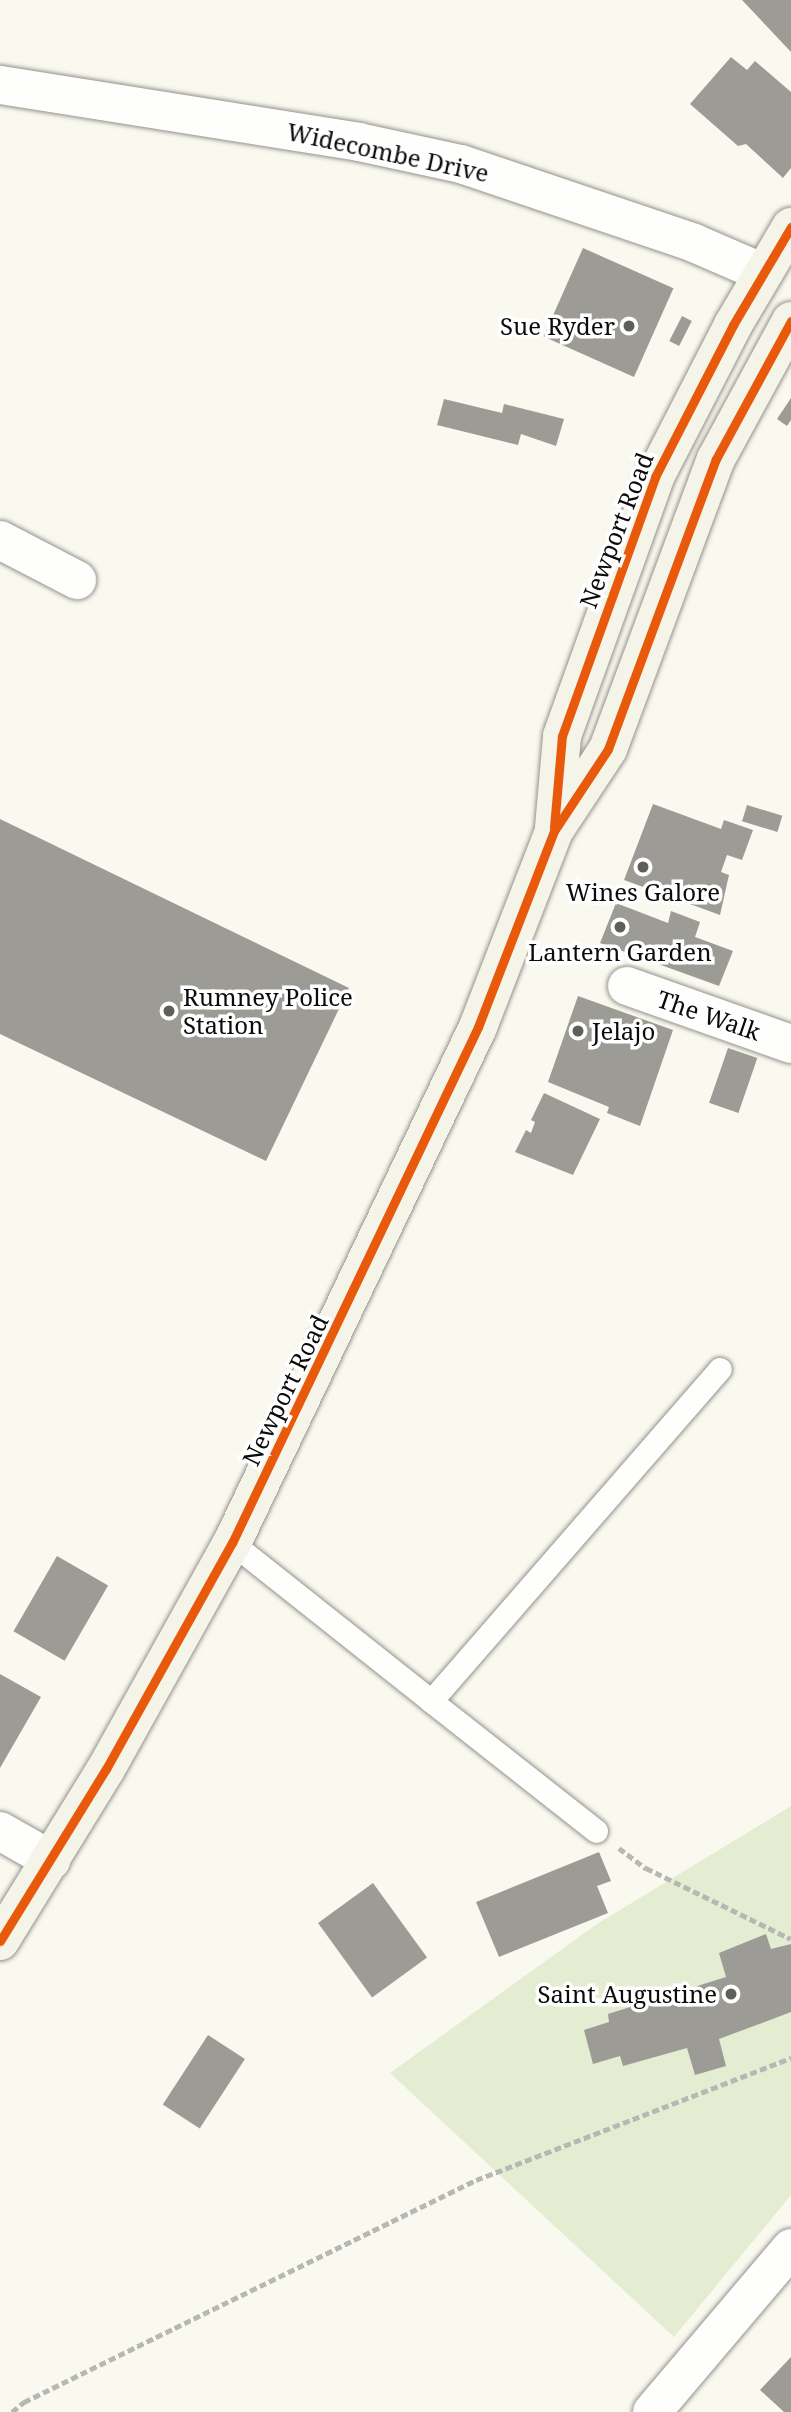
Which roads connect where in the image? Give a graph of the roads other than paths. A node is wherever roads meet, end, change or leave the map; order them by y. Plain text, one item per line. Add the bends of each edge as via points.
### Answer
1 (0, 85) edge
2 (791, 227) edge
3 (761, 272) junction
4 (791, 321) edge
5 (0, 540) edge
6 (77, 580) dead end
7 (554, 831) junction
8 (626, 986) dead end
9 (791, 1044) edge
10 (720, 1369) dead end
11 (232, 1543) junction
12 (431, 1701) junction
13 (0, 1831) edge
14 (596, 1831) road end
15 (51, 1860) junction
16 (0, 1941) edge
17 (791, 2248) edge
18 (652, 2412) edge

1 - 3 street, Widecombe Drive via 359,142 461,164 694,243
2 - 3 main road, Newport Road
3 - 7 main road, Newport Road via 676,430 637,523 562,736
4 - 7 main road, Newport Road via 716,459 608,749
5 - 6 street
7 - 11 main road, Newport Road via 478,1027
8 - 9 street, The Walk
10 - 12 lane
11 - 12 lane
11 - 15 main road, Newport Road
12 - 14 lane
13 - 15 street
15 - 16 main road, Newport Road
17 - 18 street

